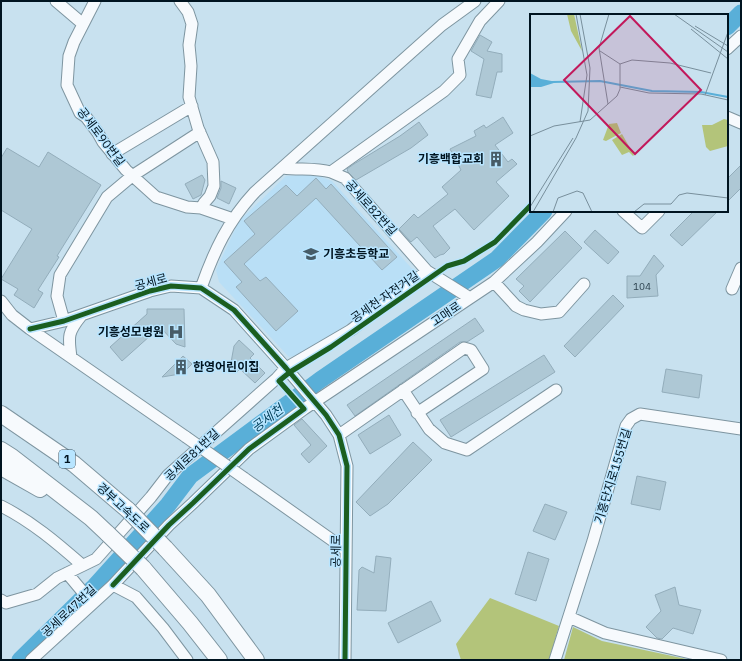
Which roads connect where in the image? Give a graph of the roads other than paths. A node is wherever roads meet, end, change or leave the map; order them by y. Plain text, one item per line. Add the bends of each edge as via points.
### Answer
1 (56, 1) edge
2 (95, 1) edge
3 (180, 1) edge
4 (475, 1) edge
5 (499, 1) edge
6 (83, 24) junction
7 (741, 36) edge
8 (728, 48) edge
9 (192, 106) junction
10 (728, 117) edge
11 (741, 123) edge
12 (200, 132) junction
13 (112, 154) junction
14 (283, 168) junction
15 (332, 172) junction
16 (132, 176) junction
17 (201, 208) junction
18 (565, 212) edge
19 (624, 212) edge
20 (658, 212) edge
21 (233, 219) junction
22 (741, 268) edge
23 (427, 271) junction
24 (494, 282) junction
25 (584, 284) dead end
26 (201, 288) junction
27 (732, 290) dead end
28 (470, 298) junction
29 (1, 301) edge
30 (82, 315) junction
31 (64, 321) junction
32 (30, 329) junction
33 (71, 357) junction
34 (290, 372) junction
35 (403, 390) junction
36 (556, 390) dead end
37 (315, 402) junction
38 (417, 413) junction
39 (1, 414) edge
40 (741, 429) edge
41 (339, 435) junction
42 (1, 450) edge
43 (1, 467) edge
44 (1, 506) edge
45 (91, 518) junction
46 (346, 550) junction
47 (82, 565) junction
48 (67, 573) junction
49 (113, 585) junction
50 (1, 600) edge
51 (92, 602) junction
52 (569, 617) junction
53 (31, 660) edge
54 (187, 660) edge
55 (219, 660) edge
56 (256, 660) edge
57 (345, 660) edge
58 (555, 660) edge
59 (720, 660) edge

1 - 6 street
2 - 6 street, 공세로90번길
3 - 9 street via 188,12 192,24 189,45 189,97
4 - 14 street via 442,25
5 - 15 street, 공세로82번길 via 480,21 458,59 460,75 444,91
6 - 13 street, 공세로90번길 via 69,56 67,85 80,113
7 - 8 street
9 - 12 street
9 - 13 street
10 - 11 street
12 - 16 street
12 - 17 street via 213,162 214,175 214,186
13 - 16 street, 공세로90번길
14 - 15 street via 320,169
14 - 21 street via 255,192
15 - 23 street, 공세로82번길 via 345,178
16 - 17 street, 공세로90번길 via 156,197 186,207
16 - 31 street via 107,198 60,275 57,296
17 - 21 street, 공세로90번길
18 - 24 street, 고매로
19 - 20 street via 642,228
21 - 26 street via 220,240
22 - 27 street
23 - 28 street, 공세로82번길
23 - 34 street via 351,330
24 - 25 street via 516,306 541,314 559,312
24 - 28 street, 고매로
26 - 30 street, 공세로 via 171,286
26 - 34 street, 공세로 via 234,310
28 - 37 street, 고매로
29 - 32 street via 12,315
30 - 31 street, 공세로
30 - 33 street via 72,328 69,342
31 - 32 street, 공세로
32 - 33 street
33 - 46 street, bridge
34 - 37 street, 공세로
34 - 47 street, 공세로81번길 via 277,378 168,475 96,559
35 - 38 street
35 - 38 street via 464,348 471,350 483,369
35 - 41 street
36 - 38 street via 467,450 445,443 429,429
37 - 41 street, 공세로
37 - 49 street, 고매로 via 249,449 169,525
39 - 56 highway, 경부고속도로 / 1, bridge via 74,464 128,510 208,595
40 - 52 street, 기흥단지로155번길 via 640,414 631,419 626,426
41 - 46 street, 공세로 via 347,466
42 - 45 highway
43 - 45 highway
44 - 47 street via 58,544
45 - 55 highway, bridge via 143,568
46 - 57 street, 공세로
47 - 48 street, 공세로81번길
48 - 50 street, 공세로81번길 via 37,594 6,603
48 - 51 street
49 - 51 street, 공세로47번길
49 - 54 street, 공세로47번길 via 136,597 164,628
51 - 53 street, 공세로47번길
52 - 58 street, 기흥단지로155번길
52 - 59 street via 605,633

